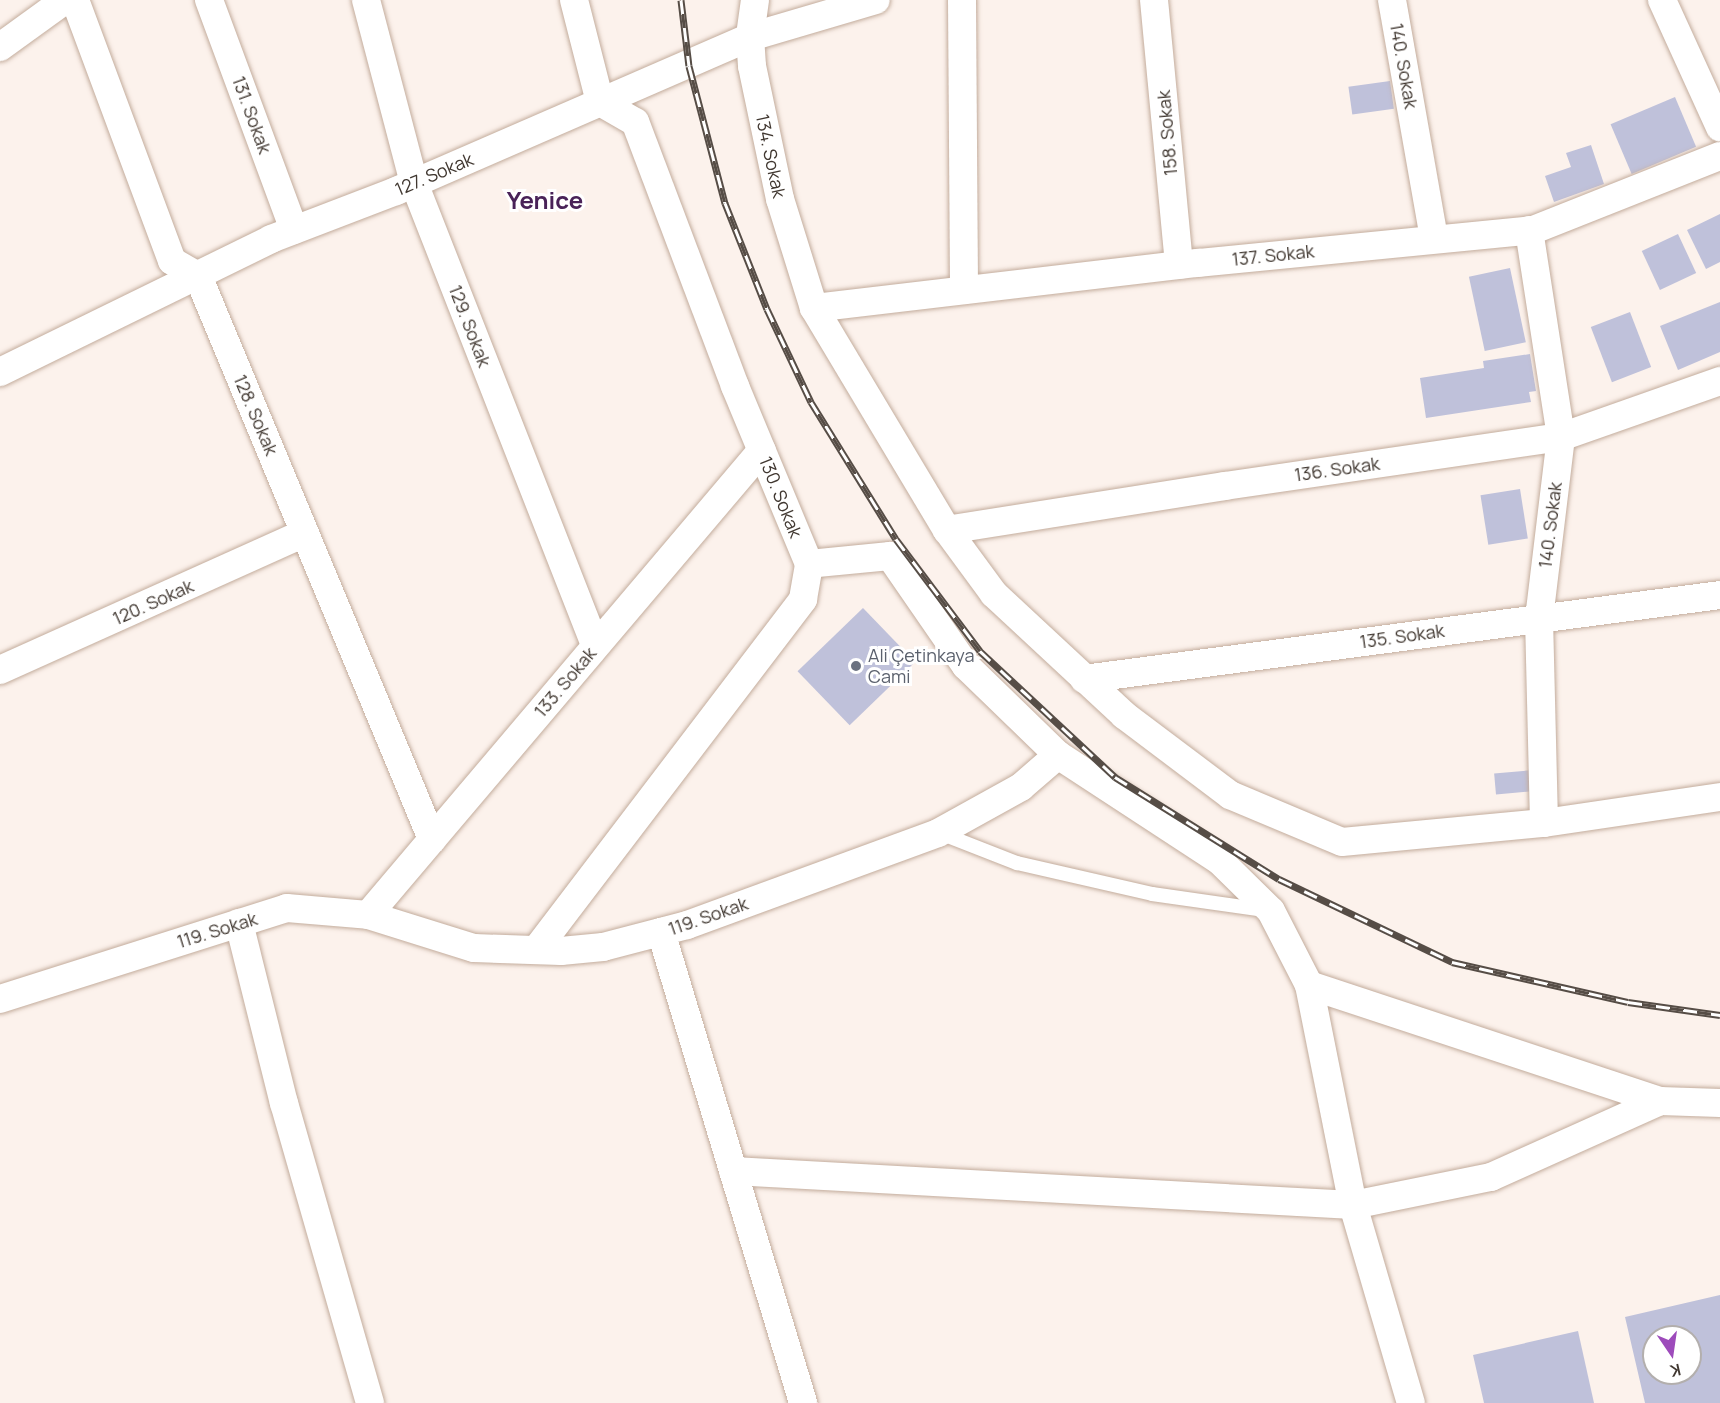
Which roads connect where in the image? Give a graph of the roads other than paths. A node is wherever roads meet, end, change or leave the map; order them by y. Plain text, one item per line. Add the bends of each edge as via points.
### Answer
1 (65, 0) edge
2 (75, 0) edge
3 (209, 0) edge
4 (366, 0) edge
5 (573, 0) edge
6 (755, 0) edge
7 (876, 0) edge
8 (962, 0) edge
9 (1154, 0) edge
10 (1392, 0) edge
11 (1662, 0) edge
12 (750, 37) junction
13 (0, 47) edge
14 (600, 102) junction
15 (1720, 127) edge
16 (1720, 156) edge
17 (414, 183) junction
18 (294, 230) junction
19 (1529, 230) junction
20 (1434, 238) junction
21 (1179, 265) junction
22 (198, 276) junction
23 (964, 290) junction
24 (814, 308) junction
25 (0, 372) edge
26 (1720, 381) edge
27 (1561, 437) junction
28 (762, 450) junction
29 (947, 530) junction
30 (305, 533) junction
31 (809, 564) junction
32 (1720, 595) edge
33 (1539, 618) junction
34 (595, 646) junction
35 (0, 670) edge
36 (1084, 679) junction
37 (1058, 755) junction
38 (1720, 797) edge
39 (1544, 822) junction
40 (938, 833) junction
41 (432, 839) junction
42 (1271, 911) junction
43 (368, 915) junction
44 (239, 923) junction
45 (660, 932) junction
46 (536, 950) junction
47 (1310, 985) junction
48 (0, 999) edge
49 (1660, 1101) junction
50 (1720, 1103) edge
51 (733, 1171) junction
52 (1353, 1205) junction
53 (370, 1403) edge
54 (803, 1403) edge
55 (1411, 1403) edge

1 - 13 street
2 - 22 street via 172,261
3 - 18 street, 131. Sokak
4 - 17 street, 129. Sokak
5 - 14 street
6 - 12 street, 134. Sokak
7 - 12 street, 127. Sokak
8 - 23 street
9 - 21 street, 158. Sokak
10 - 20 street, 140. Sokak
11 - 15 street
12 - 14 street, 127. Sokak
12 - 24 street, 134. Sokak via 752,66 780,199
14 - 17 street, 127. Sokak
14 - 28 street, 130. Sokak via 635,122
16 - 19 street, 137. Sokak
17 - 18 street, 127. Sokak
17 - 34 street, 129. Sokak
18 - 22 street, 127. Sokak
19 - 20 street, 137. Sokak
19 - 27 street, 140. Sokak
20 - 21 street, 137. Sokak
21 - 23 street, 137. Sokak
22 - 25 street, 127. Sokak
22 - 30 street, 128. Sokak
23 - 24 street, 137. Sokak
24 - 29 street, 134. Sokak
26 - 27 street, 136. Sokak
27 - 29 street, 136. Sokak
27 - 33 street, 140. Sokak
28 - 31 street, 130. Sokak
28 - 34 street, 133. Sokak
29 - 36 street, 134. Sokak via 994,594
30 - 35 street, 120. Sokak
30 - 41 street, 128. Sokak
31 - 37 street via 890,556 966,666
31 - 46 street via 802,599
32 - 33 street, 135. Sokak
33 - 36 street, 135. Sokak
33 - 39 street, 140. Sokak
34 - 41 street, 133. Sokak
36 - 39 street, 134. Sokak via 1124,716 1230,795 1342,842
37 - 40 street, 119. Sokak via 1021,787
37 - 42 street via 1220,861
38 - 39 street, 134. Sokak
40 - 42 lane via 1017,863 1152,894
40 - 45 street, 119. Sokak
41 - 43 street, 133. Sokak
42 - 47 street
43 - 44 street, 119. Sokak via 287,908
43 - 46 street, 119. Sokak via 474,948
44 - 48 street, 119. Sokak
44 - 53 street via 284,1102
45 - 46 street, 119. Sokak via 603,947
45 - 51 street
47 - 49 street
47 - 52 street
49 - 50 street
49 - 52 street via 1491,1177
51 - 52 street
51 - 54 street
52 - 55 street

